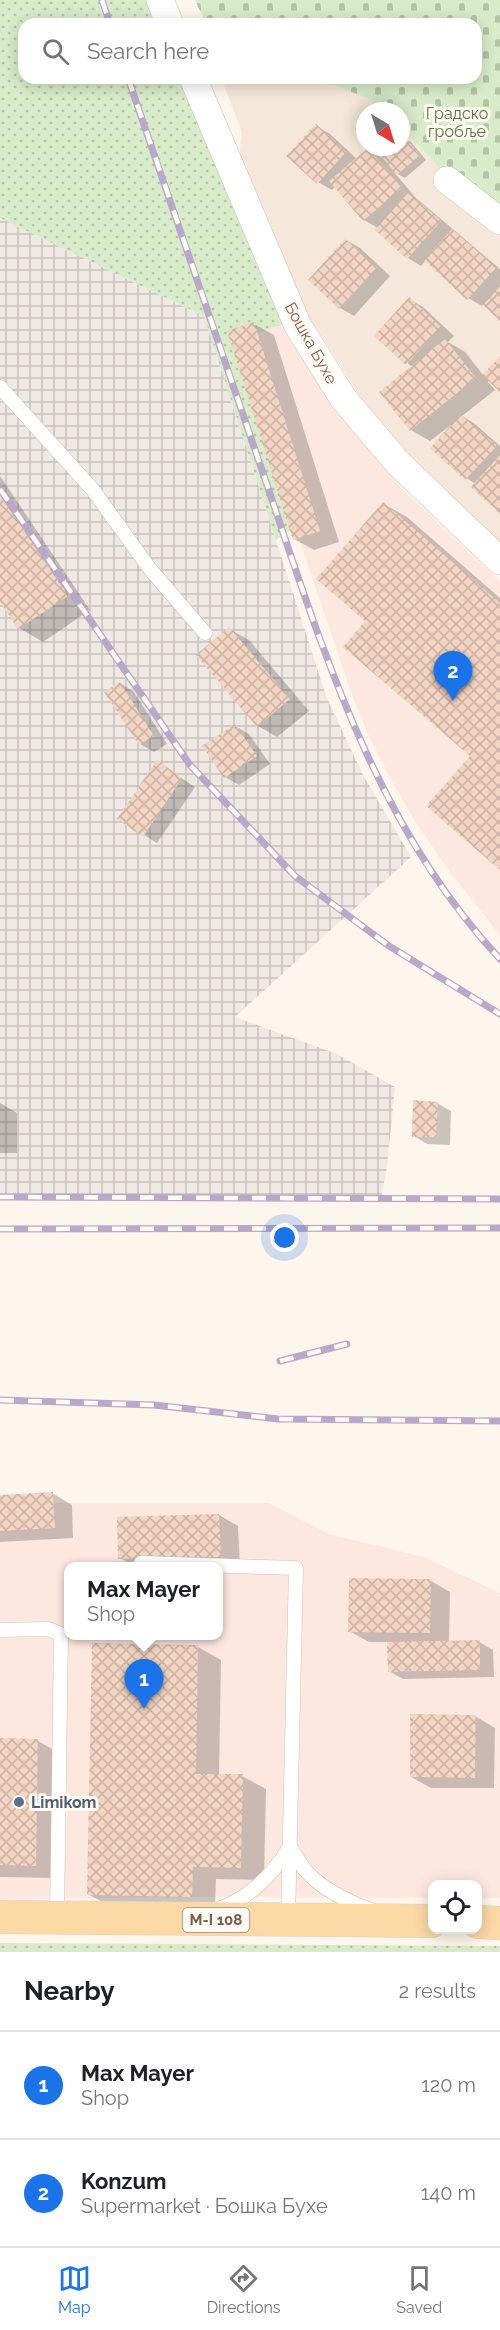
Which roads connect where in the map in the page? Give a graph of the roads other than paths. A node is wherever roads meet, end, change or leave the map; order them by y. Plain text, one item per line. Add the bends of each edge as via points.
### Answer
1 (160, 0) edge
2 (168, 18) edge
3 (196, 84) edge
4 (447, 180) dead end
5 (500, 221) edge
6 (0, 387) edge
7 (500, 561) edge
8 (205, 633) dead end
9 (223, 1566) edge
10 (0, 1630) edge
11 (290, 1846) junction
12 (57, 1916) junction
13 (0, 1917) edge
14 (288, 1919) junction
15 (188, 1920) junction
16 (400, 1921) junction
17 (428, 1921) edge
18 (482, 1922) edge
19 (500, 1923) edge

1 - 2 street
3 - 7 street, Бошка Бухе via 298,326 343,398 398,463
4 - 5 street
6 - 8 lane via 93,490 150,569
9 - 11 lane via 296,1568
10 - 12 lane via 48,1629 61,1634
11 - 14 lane
11 - 15 lane via 274,1870 250,1893
11 - 16 lane via 306,1871 326,1888 358,1906
12 - 13 main road, M-I 108
12 - 15 main road, M-I 108
14 - 15 main road, M-I 108
14 - 16 main road, M-I 108
16 - 17 main road, M-I 108
18 - 19 main road

